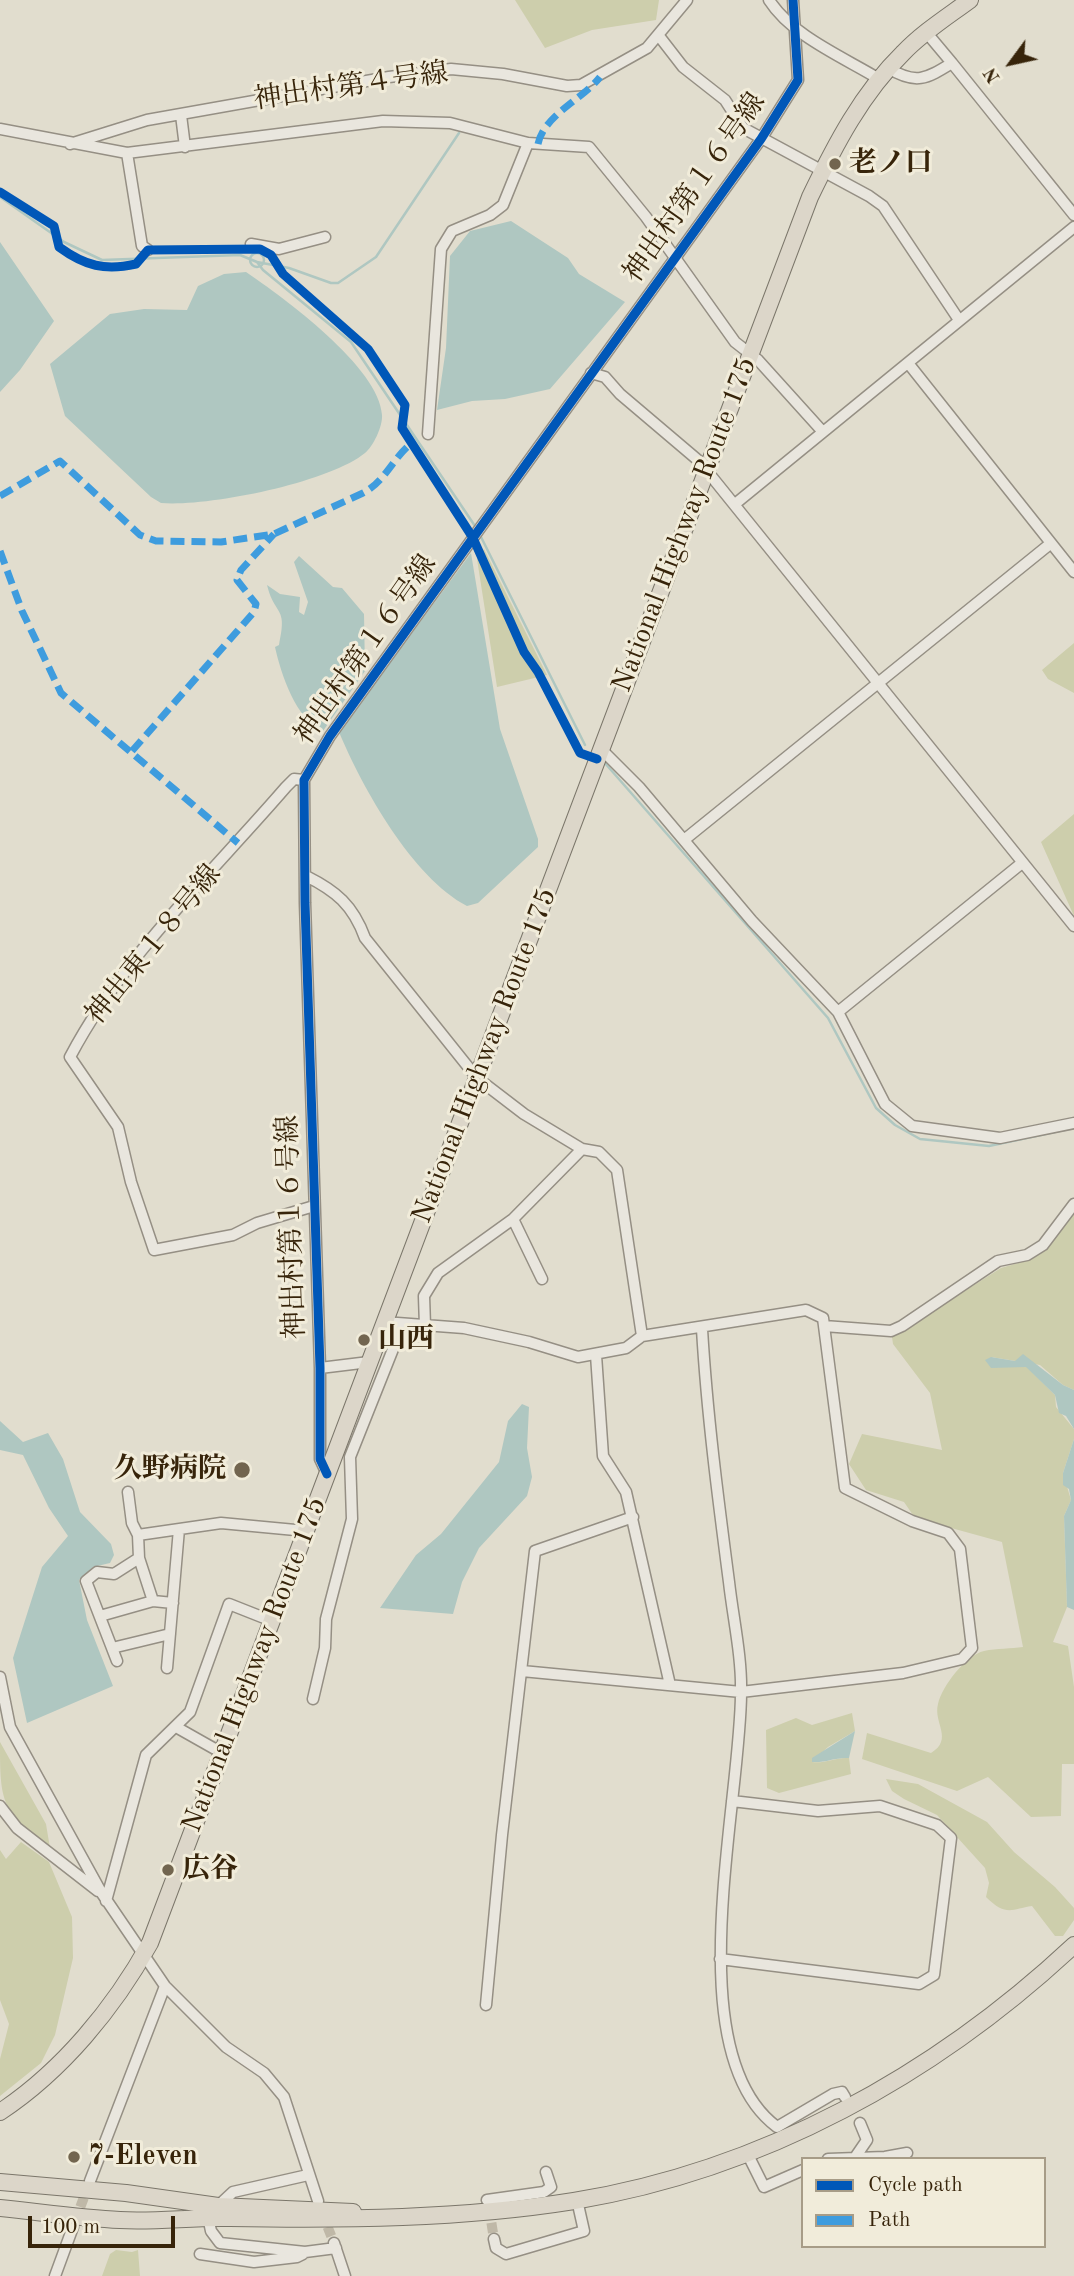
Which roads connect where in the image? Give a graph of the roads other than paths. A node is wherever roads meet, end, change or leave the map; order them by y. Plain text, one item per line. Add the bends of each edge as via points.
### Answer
1 (687, 0) edge
2 (769, 0) edge
3 (793, 0) edge
4 (970, 0) edge
5 (795, 27) junction
6 (926, 32) junction
7 (659, 36) junction
8 (952, 63) junction
9 (884, 74) junction
10 (181, 115) junction
11 (0, 130) edge
12 (761, 139) junction
13 (528, 143) junction
14 (70, 144) junction
15 (185, 147) junction
16 (127, 153) junction
17 (822, 172) junction
18 (1074, 215) edge
19 (1074, 227) edge
20 (325, 237) dead end
21 (251, 244) dead end
22 (148, 250) dead end
23 (674, 259) junction
24 (959, 320) junction
25 (750, 354) junction
26 (908, 363) junction
27 (590, 373) junction
28 (823, 432) junction
29 (428, 434) dead end
30 (707, 472) junction
31 (735, 504) junction
32 (1050, 544) junction
33 (1074, 572) edge
34 (877, 683) junction
35 (601, 749) junction
36 (304, 780) junction
37 (684, 839) junction
38 (1022, 863) junction
39 (306, 876) junction
40 (1074, 926) edge
41 (838, 1012) junction
42 (477, 1078) junction
43 (1074, 1123) edge
44 (582, 1149) junction
45 (1074, 1204) edge
46 (314, 1206) junction
47 (513, 1219) junction
48 (542, 1279) dead end
49 (384, 1322) junction
50 (403, 1324) junction
51 (425, 1326) junction
52 (824, 1326) junction
53 (702, 1329) junction
54 (642, 1336) junction
55 (596, 1355) junction
56 (369, 1362) junction
57 (320, 1368) junction
58 (327, 1474) junction
59 (128, 1492) dead end
60 (633, 1517) junction
61 (179, 1529) junction
62 (306, 1531) junction
63 (138, 1535) junction
64 (139, 1558) junction
65 (153, 1601) junction
66 (173, 1602) junction
67 (100, 1616) junction
68 (272, 1621) junction
69 (170, 1634) junction
70 (112, 1648) junction
71 (117, 1661) dead end
72 (167, 1668) dead end
73 (522, 1671) junction
74 (0, 1677) edge
75 (670, 1685) junction
76 (741, 1692) junction
77 (313, 1699) dead end
78 (176, 1727) junction
79 (222, 1753) junction
80 (732, 1801) junction
81 (0, 1806) edge
82 (103, 1897) junction
83 (1074, 1945) edge
84 (143, 1956) junction
85 (720, 1959) junction
86 (165, 1986) junction
87 (486, 2005) dead end
88 (845, 2097) dead end
89 (0, 2112) edge
90 (860, 2123) dead end
91 (778, 2134) junction
92 (747, 2153) junction
93 (906, 2153) dead end
94 (856, 2157) joint
95 (801, 2171) edge
96 (545, 2172) dead end
97 (308, 2175) junction
98 (90, 2181) tunnel mouth
99 (0, 2182) edge
100 (487, 2200) dead end
101 (577, 2200) junction
102 (318, 2201) tunnel mouth
103 (0, 2208) edge
104 (213, 2212) junction
105 (73, 2227) tunnel mouth
106 (494, 2239) dead end
107 (305, 2252) junction
108 (200, 2254) dead end
109 (55, 2276) edge
110 (345, 2276) edge

1 - 7 street, 神出村第４号線
2 - 5 street
3 - 5 street, 神出村第１６号線
4 - 6 highway, National Highway Route 175
5 - 9 street
5 - 12 street, 神出村第１６号線 via 798,80
6 - 8 street
6 - 9 highway, National Highway Route 175
7 - 10 street, 神出村第４号線 via 581,85 451,69
7 - 12 street via 683,67 725,100 743,128
8 - 9 street via 927,78
8 - 18 street
9 - 17 highway, National Highway Route 175 via 839,138
10 - 14 street, 神出村第４号線 via 147,120
10 - 15 street
11 - 14 street
12 - 17 street
12 - 23 street, 神出村第１６号線
13 - 15 street via 450,123 383,121
13 - 23 street via 589,147
13 - 29 street via 503,205 452,231 441,249
14 - 16 street
15 - 16 street
16 - 22 street via 142,246
17 - 24 street via 883,206
17 - 25 highway, National Highway Route 175
19 - 24 street
20 - 21 street via 279,249
23 - 25 street via 735,342
23 - 27 street, 神出村第１６号線
24 - 26 street
25 - 28 street
25 - 30 highway, National Highway Route 175
26 - 28 street
26 - 32 street
27 - 30 street via 605,377
27 - 36 street, 神出村第１６号線 via 330,736
28 - 31 street
30 - 31 street
30 - 35 highway, National Highway Route 175
31 - 34 street
32 - 33 street
32 - 34 street
34 - 37 street
34 - 38 street
35 - 37 street
35 - 42 highway, National Highway Route 175
36 - 39 street, 神出村第１６号線
36 - 46 street, 神出東１８号線 via 294,779 286,787 138,956 88,1022 70,1058 118,1127 154,1250 233,1236 257,1223
37 - 41 street via 752,921
38 - 40 street
38 - 41 street
39 - 42 street via 326,886 356,913 365,938
39 - 46 street, 神出村第１６号線
41 - 43 street via 885,1104 912,1126 1000,1138
42 - 44 street
42 - 49 highway, National Highway Route 175
44 - 47 street
44 - 54 street via 599,1152 617,1170
45 - 52 street via 1043,1245 1027,1255 998,1261 902,1326 891,1331
46 - 57 street, 神出村第１６号線
47 - 48 street
47 - 51 street via 438,1273 424,1296
49 - 50 street
49 - 56 highway, National Highway Route 175
50 - 51 street
50 - 77 street via 350,1457 352,1519 326,1619 325,1648
51 - 55 street via 464,1328 578,1357
52 - 53 street via 822,1318 806,1310
52 - 76 street via 845,1488 948,1533 960,1549 972,1648 962,1659 903,1673
53 - 54 street
53 - 76 street via 708,1420
54 - 55 street via 626,1348
55 - 60 street via 603,1456 626,1493
56 - 57 street
56 - 58 highway, National Highway Route 175
57 - 58 street, 神出村第１６号線 via 320,1460
58 - 62 highway, National Highway Route 175
59 - 63 street
60 - 73 street via 534,1551
60 - 75 street
61 - 62 street via 221,1523
61 - 63 street
61 - 66 street
62 - 68 highway, National Highway Route 175
63 - 64 street
64 - 65 street
64 - 67 street via 114,1574 97,1572 86,1581
65 - 66 street
65 - 67 street
66 - 69 street
67 - 70 street
68 - 78 street via 229,1604 190,1712
68 - 79 highway, National Highway Route 175
69 - 70 street
69 - 72 street
70 - 71 street
73 - 75 street
73 - 87 street
74 - 82 street via 10,1727
75 - 76 street
76 - 80 street
78 - 79 street
78 - 82 street via 146,1755
79 - 84 highway, National Highway Route 175
80 - 85 street
80 - 85 street via 818,1811 880,1806 937,1825 951,1838 934,1975 919,1984
81 - 82 street via 17,1828
82 - 84 street
83 - 91 highway via 999,2010 929,2061 835,2116
84 - 86 street
84 - 89 highway, National Highway Route 175 via 78,2044
85 - 91 street via 732,2060 746,2094
86 - 97 street via 226,2047 264,2073 284,2097
86 - 98 street
88 - 91 street via 842,2092 833,2094
90 - 94 street via 867,2140
91 - 92 highway
92 - 95 street via 764,2188
92 - 101 highway
93 - 94 street
96 - 100 street via 551,2187 544,2192
97 - 102 street
97 - 104 street via 233,2192
99 - 104 highway via 126,2193
101 - 104 highway via 468,2214 386,2216 334,2209
101 - 106 street via 584,2231 506,2254 496,2248
103 - 104 highway via 121,2220
104 - 107 street via 211,2231 220,2243
105 - 109 street
107 - 108 street via 254,2262
107 - 110 street via 335,2246

